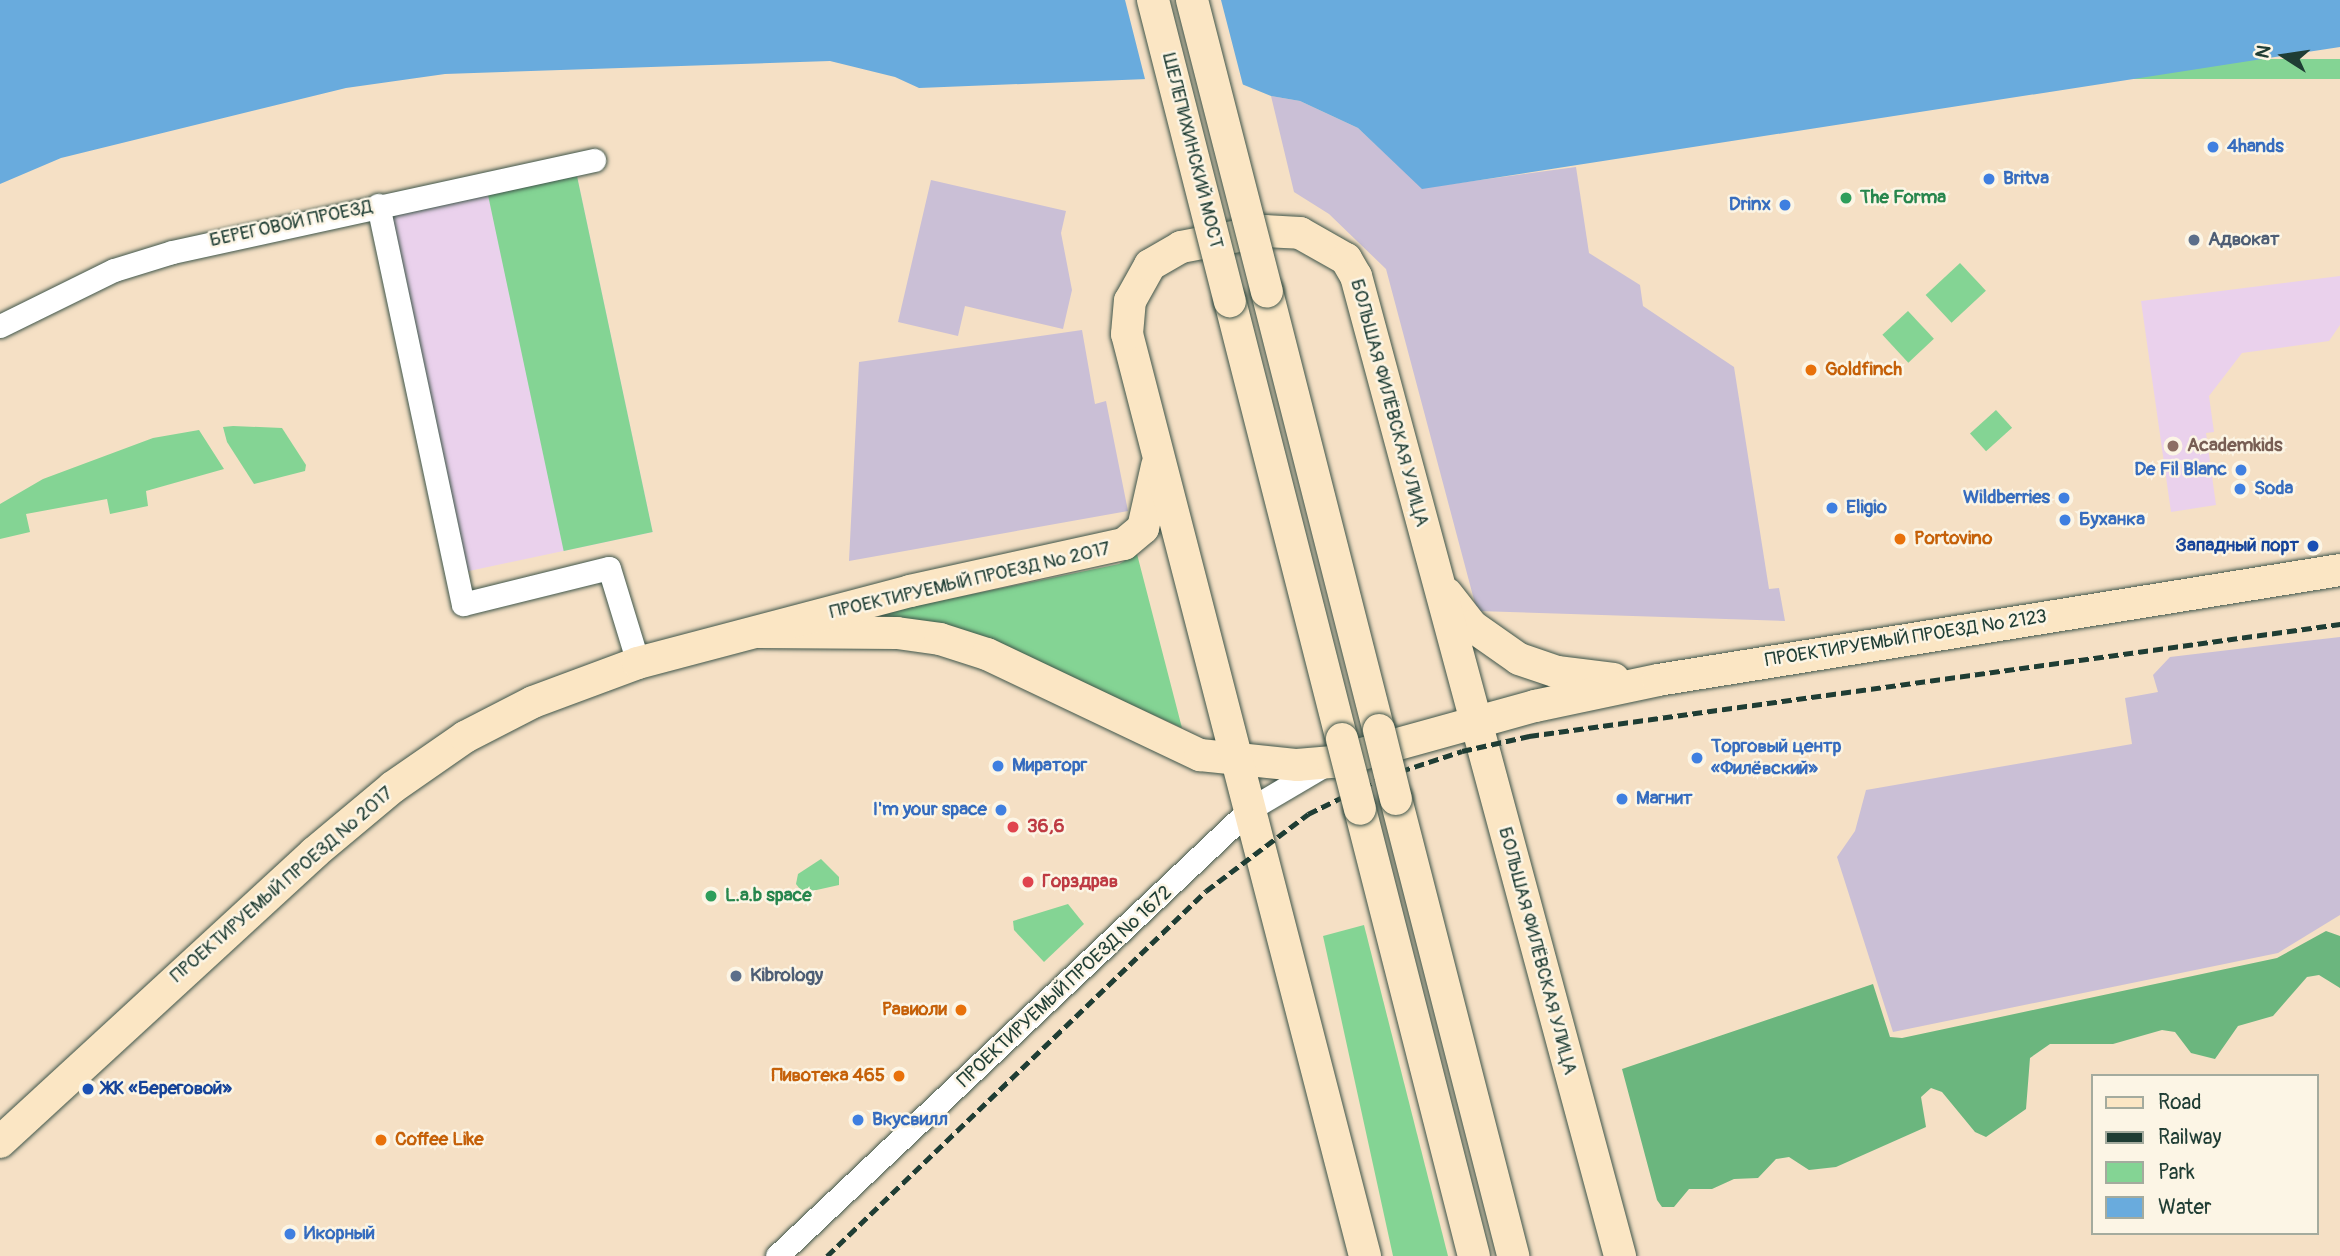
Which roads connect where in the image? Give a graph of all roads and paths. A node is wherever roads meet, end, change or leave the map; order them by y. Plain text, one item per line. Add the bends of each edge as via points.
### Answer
1 (1153, 0) edge
2 (1192, 0) edge
3 (594, 160) dead end
4 (378, 205) junction
5 (0, 326) edge
6 (1158, 455) junction
7 (2340, 570) edge
8 (1437, 578) junction
9 (759, 632) junction
10 (638, 663) junction
11 (1658, 680) junction
12 (1476, 725) junction
13 (1337, 750) junction
14 (1236, 761) junction
15 (1250, 809) junction
16 (0, 1142) edge
17 (777, 1256) edge
18 (1365, 1256) edge
19 (1474, 1256) edge
20 (1513, 1256) edge
21 (1620, 1256) edge

1 - 13 street, ШЕЛЕПИХИНСКИЙ МОСТ, bridge
2 - 20 street, ШЕЛЕПИХИНСКИЙ МОСТ, bridge
3 - 4 street, БЕРЕГОВОЙ ПРОЕЗД
4 - 5 street, БЕРЕГОВОЙ ПРОЕЗД via 172,252 114,270
4 - 10 street via 463,604 609,568
6 - 8 street, БОЛЬШАЯ ФИЛЁВСКАЯ УЛИЦА via 1127,334 1130,301 1150,265 1181,247 1264,231 1300,233 1346,259 1356,276
6 - 9 street, ПРОЕКТИРУЕМЫЙ ПРОЕЗД № 2017 via 1153,500 1143,528 1124,544 910,590
6 - 14 street, БОЛЬШАЯ ФИЛЁВСКАЯ УЛИЦА
7 - 11 street, ПРОЕКТИРУЕМЫЙ ПРОЕЗД № 2123
8 - 11 street via 1472,626 1519,659 1592,679
8 - 12 street, БОЛЬШАЯ ФИЛЁВСКАЯ УЛИЦА
9 - 10 street, ПРОЕКТИРУЕМЫЙ ПРОЕЗД № 2017
9 - 14 street, ПРОЕКТИРУЕМЫЙ ПРОЕЗД № 2017 via 897,633 940,639 987,654 1200,755
10 - 16 street, ПРОЕКТИРУЕМЫЙ ПРОЕЗД № 2017 via 533,702 465,737 393,787 314,853
11 - 12 street, ПРОЕКТИРУЕМЫЙ ПРОЕЗД № 2123 via 1535,706
12 - 13 street, ПРОЕКТИРУЕМЫЙ ПРОЕЗД № 2123
12 - 21 street, БОЛЬШАЯ ФИЛЁВСКАЯ УЛИЦА
13 - 14 street, ПРОЕКТИРУЕМЫЙ ПРОЕЗД № 2017
13 - 15 street, ПРОЕКТИРУЕМЫЙ ПРОЕЗД № 1672
13 - 19 street, ШЕЛЕПИХИНСКИЙ МОСТ, bridge via 1360,809
14 - 15 street, БОЛЬШАЯ ФИЛЁВСКАЯ УЛИЦА
15 - 17 street, ПРОЕКТИРУЕМЫЙ ПРОЕЗД № 1672
15 - 18 street, БОЛЬШАЯ ФИЛЁВСКАЯ УЛИЦА

